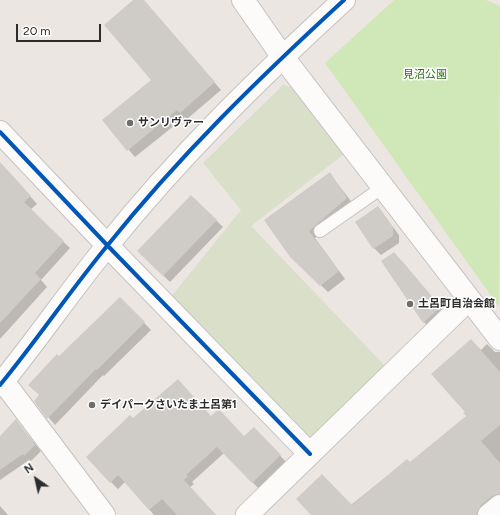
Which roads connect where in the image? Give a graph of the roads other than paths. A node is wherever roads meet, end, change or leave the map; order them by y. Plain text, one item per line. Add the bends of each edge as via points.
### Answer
1 (243, 0) edge
2 (344, 0) edge
3 (282, 56) junction
4 (0, 132) edge
5 (383, 187) junction
6 (320, 231) dead end
7 (107, 245) junction
8 (469, 299) junction
9 (500, 339) edge
10 (2, 383) edge
11 (310, 454) junction
12 (500, 506) edge
13 (104, 515) edge
14 (247, 515) edge
15 (489, 515) edge

1 - 3 street
2 - 3 street
3 - 5 street
3 - 7 street via 202,135
4 - 7 street
5 - 6 lane
5 - 8 street
7 - 10 street
7 - 11 street
8 - 9 street
8 - 11 street
10 - 13 street
11 - 14 street
12 - 15 street

